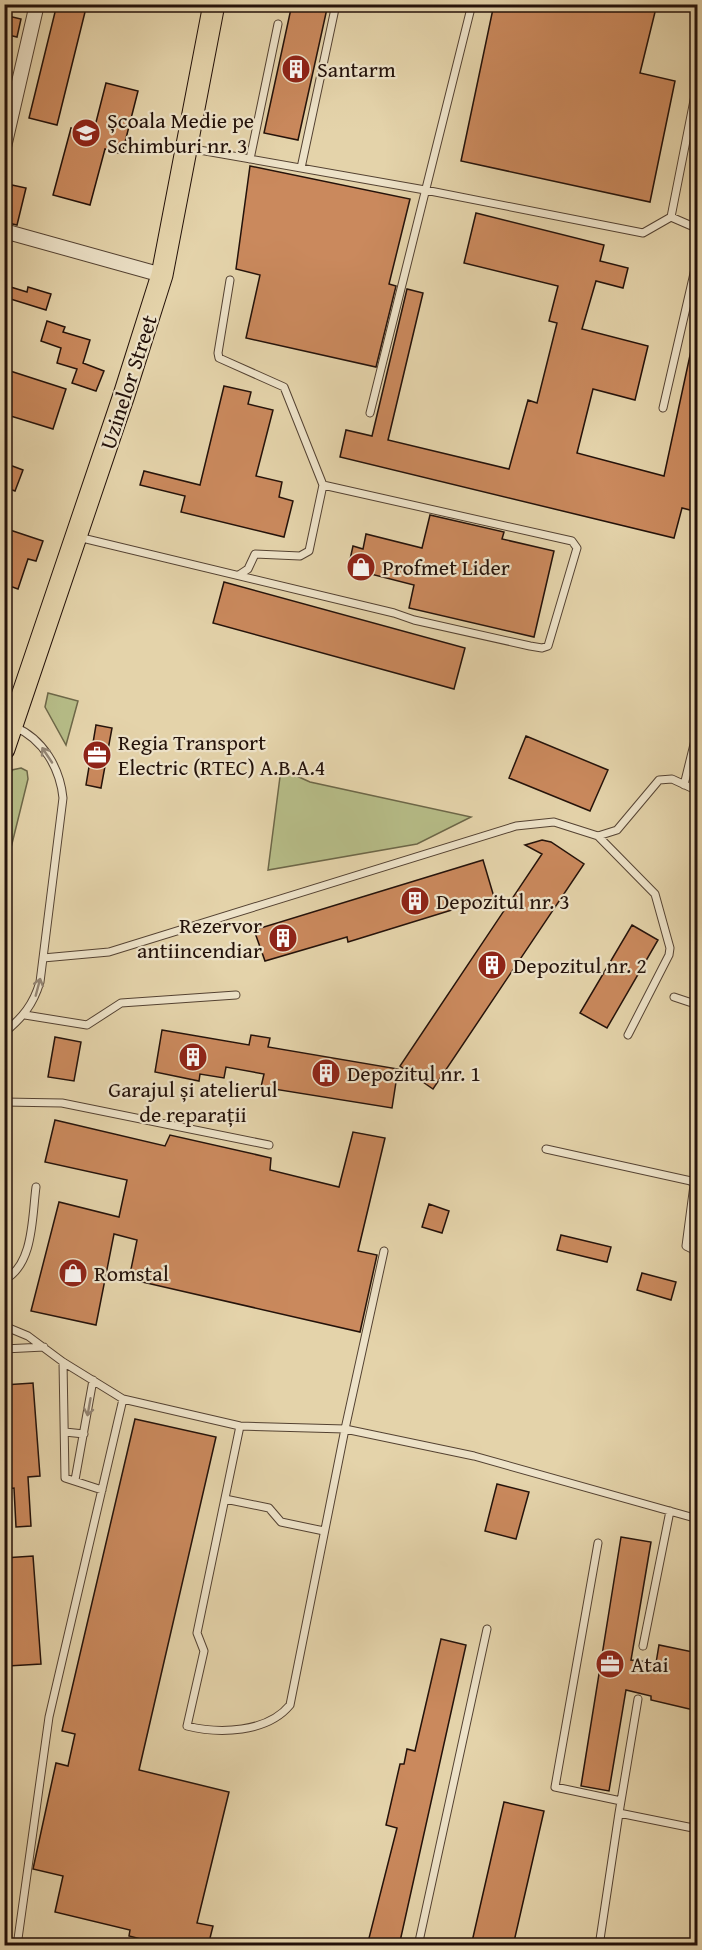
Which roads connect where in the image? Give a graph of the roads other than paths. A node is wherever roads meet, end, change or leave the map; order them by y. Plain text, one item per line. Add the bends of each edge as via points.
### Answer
1 (37, 4) edge
2 (214, 4) edge
3 (336, 4) edge
4 (471, 4) edge
5 (278, 24) dead end
6 (698, 80) edge
7 (4, 147) edge
8 (188, 148) junction
9 (250, 159) junction
10 (301, 168) junction
11 (425, 190) junction
12 (671, 217) junction
13 (4, 231) edge
14 (698, 236) edge
15 (698, 256) edge
16 (162, 275) junction
17 (230, 280) dead end
18 (663, 408) dead end
19 (370, 413) dead end
20 (323, 484) junction
21 (76, 537) junction
22 (239, 575) junction
23 (12, 725) junction
24 (698, 728) edge
25 (4, 749) edge
26 (684, 784) junction
27 (698, 791) edge
28 (598, 836) junction
29 (43, 957) junction
30 (236, 995) dead end
31 (674, 998) dead end
32 (698, 1005) edge
33 (25, 1015) junction
34 (4, 1033) edge
35 (628, 1035) dead end
36 (4, 1102) edge
37 (269, 1145) dead end
38 (546, 1149) dead end
39 (36, 1187) dead end
40 (384, 1251) dead end
41 (698, 1252) edge
42 (4, 1280) edge
43 (4, 1326) edge
44 (45, 1347) junction
45 (4, 1349) edge
46 (63, 1362) junction
47 (93, 1380) junction
48 (123, 1399) junction
49 (240, 1426) junction
50 (345, 1429) junction
51 (65, 1432) junction
52 (84, 1434) junction
53 (75, 1480) junction
54 (102, 1490) junction
55 (225, 1499) junction
56 (670, 1511) junction
57 (698, 1519) edge
58 (324, 1531) junction
59 (598, 1543) dead end
60 (487, 1629) dead end
61 (643, 1646) dead end
62 (638, 1699) dead end
63 (621, 1801) junction
64 (619, 1814) junction
65 (698, 1829) edge
66 (17, 1946) edge
67 (418, 1946) edge
68 (599, 1946) edge

1 - 7 street
2 - 8 main road, Uzinelor Street
3 - 10 lane
4 - 11 lane
5 - 9 lane
6 - 12 lane
8 - 9 lane
8 - 16 main road, Uzinelor Street
9 - 10 lane
10 - 11 lane
11 - 12 lane via 643,233
11 - 19 lane
12 - 14 lane via 694,227
13 - 16 street
15 - 18 lane
16 - 21 main road, Uzinelor Street
17 - 20 lane via 219,358 284,387
20 - 22 lane via 309,551 300,556 255,554 248,569
20 - 22 lane via 572,542 577,549 548,646 530,646 414,620
21 - 22 lane
21 - 23 main road, Uzinelor Street
23 - 25 main road, Uzinelor Street
29 -> 23 lane via 62,785 36,740
24 - 26 lane
26 - 27 lane
26 - 28 lane via 672,779 659,780 617,830
28 - 29 lane via 554,822 516,826 109,952
28 - 35 lane via 655,894 670,948
33 -> 29 lane via 37,991
30 - 33 lane via 121,1003 87,1025
31 - 32 lane
33 - 34 lane
36 - 37 lane via 62,1103
38 - 41 lane via 691,1181 694,1185 686,1246
39 - 42 lane via 27,1253 14,1275
40 - 50 lane
43 - 44 lane
44 - 45 lane
44 - 46 lane
46 - 47 lane
46 - 51 lane
47 - 48 lane
47 -> 52 lane
48 - 49 lane
48 - 54 lane
49 - 50 lane
49 - 55 lane
50 - 56 lane via 474,1456
50 - 58 lane
51 - 52 lane
51 - 53 lane via 66,1478
52 - 53 lane
53 - 54 lane
54 - 66 lane via 49,1717
55 - 58 lane via 269,1508 281,1522
55 - 58 lane via 197,1633 204,1652 187,1726 238,1731 277,1717 290,1705
56 - 57 lane
56 - 61 lane
59 - 63 lane via 555,1787
60 - 67 lane
62 - 63 lane
63 - 64 lane
64 - 65 lane
64 - 68 lane

